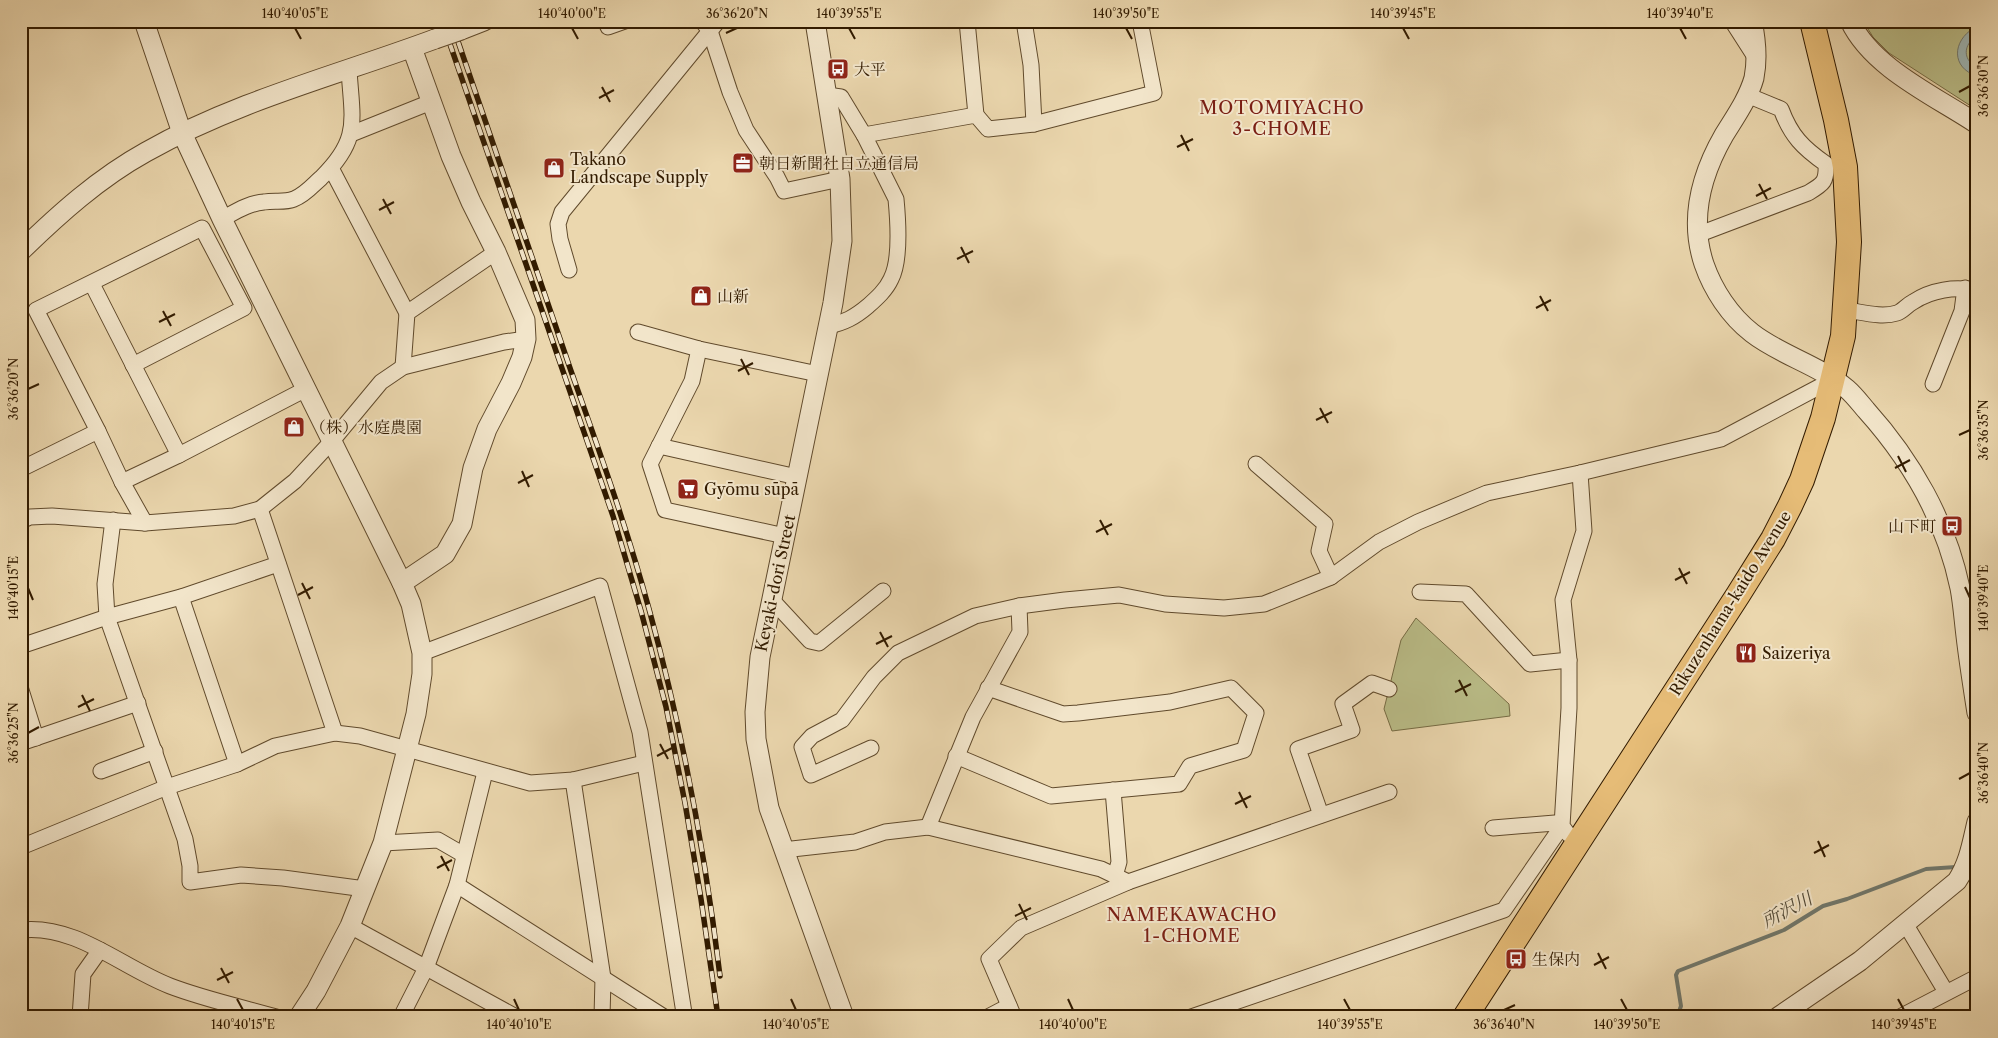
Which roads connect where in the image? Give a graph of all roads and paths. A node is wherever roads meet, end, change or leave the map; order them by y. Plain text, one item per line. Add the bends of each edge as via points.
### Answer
1 (144, 21) edge
2 (606, 21) edge
3 (626, 21) edge
4 (815, 21) edge
5 (967, 21) edge
6 (1024, 21) edge
7 (1140, 21) edge
8 (1732, 21) edge
9 (1752, 21) edge
10 (1812, 21) edge
11 (1850, 21) edge
12 (473, 24) edge
13 (710, 24) edge
14 (412, 48) junction
15 (1757, 60) junction
16 (349, 70) junction
17 (827, 95) junction
18 (1747, 95) junction
19 (431, 102) junction
20 (976, 115) junction
21 (1034, 124) junction
22 (1977, 124) edge
23 (182, 133) junction
24 (351, 134) junction
25 (864, 135) junction
26 (331, 168) junction
27 (840, 179) junction
28 (222, 219) junction
29 (1697, 234) junction
30 (21, 251) edge
31 (496, 252) junction
32 (569, 270) dead end
33 (92, 284) junction
34 (1971, 289) edge
35 (1846, 310) junction
36 (407, 313) junction
37 (828, 326) junction
38 (638, 332) dead end
39 (526, 339) junction
40 (699, 349) junction
41 (133, 365) junction
42 (403, 367) junction
43 (818, 374) junction
44 (1834, 379) junction
45 (1933, 384) dead end
46 (306, 389) junction
47 (98, 431) junction
48 (332, 441) junction
49 (659, 446) junction
50 (178, 455) junction
51 (1256, 464) dead end
52 (21, 468) edge
53 (1580, 473) junction
54 (797, 477) junction
55 (122, 482) junction
56 (260, 509) junction
57 (113, 520) junction
58 (21, 521) edge
59 (145, 523) junction
60 (785, 536) junction
61 (278, 564) junction
62 (1330, 577) junction
63 (402, 584) junction
64 (883, 591) dead end
65 (1420, 592) dead end
66 (181, 597) junction
67 (772, 600) junction
68 (1019, 606) junction
69 (107, 617) junction
70 (21, 646) edge
71 (422, 653) junction
72 (1568, 660) junction
73 (988, 688) junction
74 (1389, 689) dead end
75 (21, 690) edge
76 (138, 703) junction
77 (1977, 713) edge
78 (335, 733) junction
79 (36, 738) junction
80 (21, 743) edge
81 (871, 748) dead end
82 (407, 749) junction
83 (154, 751) junction
84 (956, 756) junction
85 (644, 762) junction
86 (237, 764) junction
87 (101, 771) dead end
88 (485, 772) junction
89 (572, 780) junction
90 (167, 787) junction
91 (1112, 790) junction
92 (1389, 792) dead end
93 (1321, 815) junction
94 (1977, 822) edge
95 (928, 826) junction
96 (1493, 828) dead end
97 (1570, 834) junction
98 (383, 843) junction
99 (21, 847) edge
100 (783, 850) junction
101 (464, 855) junction
102 (1121, 879) junction
103 (457, 885) junction
104 (365, 889) junction
105 (350, 926) junction
106 (1906, 926) junction
107 (21, 930) edge
108 (100, 950) junction
109 (426, 968) junction
110 (1977, 977) edge
111 (603, 978) junction
112 (1946, 992) junction
113 (1011, 1012) edge
114 (80, 1017) edge
115 (276, 1017) edge
116 (298, 1017) edge
117 (401, 1017) edge
118 (516, 1017) edge
119 (602, 1017) edge
120 (664, 1017) edge
121 (681, 1017) edge
122 (844, 1017) edge
123 (988, 1017) edge
124 (1192, 1017) edge
125 (1464, 1017) edge
126 (1778, 1017) edge
127 (1900, 1017) edge

1 - 23 street
2 - 3 street via 608,27
4 - 17 street, Keyaki-dori Street
5 - 20 street
6 - 21 street via 1031,65
7 - 21 street via 1154,93
8 - 15 street
9 - 15 street
10 - 35 highway, Rikuzenhama-kaido Avenue via 1845,167 1849,242
11 - 22 street via 1865,46 1881,62
12 - 14 street, bridge
13 - 27 street via 730,92 746,130 784,192
13 - 32 street via 562,212 558,224
14 - 16 street
14 - 19 street
15 - 18 street
16 - 23 street via 244,106
16 - 24 street
17 - 25 street via 842,97
17 - 27 street, Keyaki-dori Street
18 - 29 street via 1703,178
18 - 29 street via 1781,109 1797,140 1826,164 1827,176 1821,186 1808,193
19 - 24 street
19 - 31 street via 468,195
20 - 21 street via 988,129
20 - 25 street
23 - 28 street
23 - 30 street via 103,180
24 - 26 street via 348,145
25 - 37 street via 896,199 896,258 892,278 880,295 844,323
26 - 28 street via 295,199 248,206
26 - 36 street
27 - 37 street, Keyaki-dori Street via 842,241
28 - 46 street
29 - 44 street via 1712,284 1743,324 1753,334
31 - 36 street
31 - 39 street via 525,320
33 - 41 street
33 - 41 street via 202,228 244,308
33 - 47 street via 36,310
34 - 35 street via 1933,292 1900,312 1888,315
34 - 45 street
35 - 44 highway, Rikuzenhama-kaido Avenue via 1842,349
36 - 42 street
37 - 43 street, Keyaki-dori Street
38 - 40 street
39 - 42 street
39 - 63 street via 522,357 487,429 473,468 462,524 445,554
40 - 43 street
40 - 49 street via 692,381
41 - 50 street
42 - 48 street via 381,382
43 - 54 street, Keyaki-dori Street
44 - 53 street via 1720,439
44 - 77 street via 1848,390 1894,444 1938,520 1960,590
44 - 97 highway, Rikuzenhama-kaido Avenue via 1802,480 1773,539
46 - 48 street
46 - 50 street
47 - 52 street
47 - 55 street
48 - 56 street
48 - 63 street
49 - 54 street
49 - 60 street via 650,464 664,510
50 - 55 street
51 - 62 street via 1325,524 1319,551
53 - 62 street via 1478,497 1379,542
53 - 72 street via 1584,531 1563,600
54 - 60 street, Keyaki-dori Street
55 - 59 street
56 - 59 street via 234,516
56 - 61 street
57 - 58 street via 52,516
57 - 59 street
57 - 69 street via 105,584
60 - 67 street, Keyaki-dori Street
61 - 66 street
61 - 78 street
62 - 68 street via 1264,604 1224,608 1165,604 1119,595
63 - 71 street via 411,604
64 - 67 street via 819,643 810,641
65 - 72 street via 1466,594 1530,664
66 - 69 street
66 - 86 street
67 - 100 street, Keyaki-dori Street via 756,684 756,739 769,808
68 - 73 street via 1020,632
68 - 81 street via 975,616 898,653 874,677 842,720 812,736 802,747 811,775
69 - 70 street
69 - 76 street
71 - 82 street via 416,714
71 - 85 street via 600,586 640,732
72 - 97 street
73 - 84 street
73 - 91 street via 1063,714 1170,702 1231,688 1256,713 1244,750 1190,766 1178,784
74 - 93 street via 1372,683 1343,704 1352,730 1298,749
75 - 79 street
76 - 79 street
76 - 83 street
78 - 82 street
78 - 86 street via 275,746
79 - 80 street
82 - 88 street
82 - 98 street
83 - 87 street
83 - 90 street
84 - 91 street via 1051,796
84 - 95 street
85 - 89 street
85 - 121 street via 684,1013
86 - 90 street
88 - 89 street via 530,783
88 - 101 street
89 - 111 street
90 - 99 street
90 - 104 street via 185,839 190,882 241,875
91 - 102 street
92 - 93 street
93 - 102 street
94 - 106 street via 1966,868 1957,881
95 - 100 street via 885,832 855,842
95 - 102 street via 1101,869
96 - 97 street via 1555,823
97 - 124 street via 1504,910
97 - 125 highway, Rikuzenhama-kaido Avenue
98 - 101 street via 438,840
98 - 104 street
100 - 122 street, Keyaki-dori Street
101 - 103 street
102 - 113 street via 1020,928 989,959
103 - 109 street
103 - 111 street
104 - 105 street
105 - 109 street
105 - 116 street via 316,991
106 - 112 street
106 - 126 street
107 - 108 street via 56,932
108 - 114 street via 83,974
108 - 115 street via 170,986
109 - 117 street
109 - 118 street
110 - 112 street
111 - 119 street
111 - 120 street
112 - 127 street
113 - 123 street

